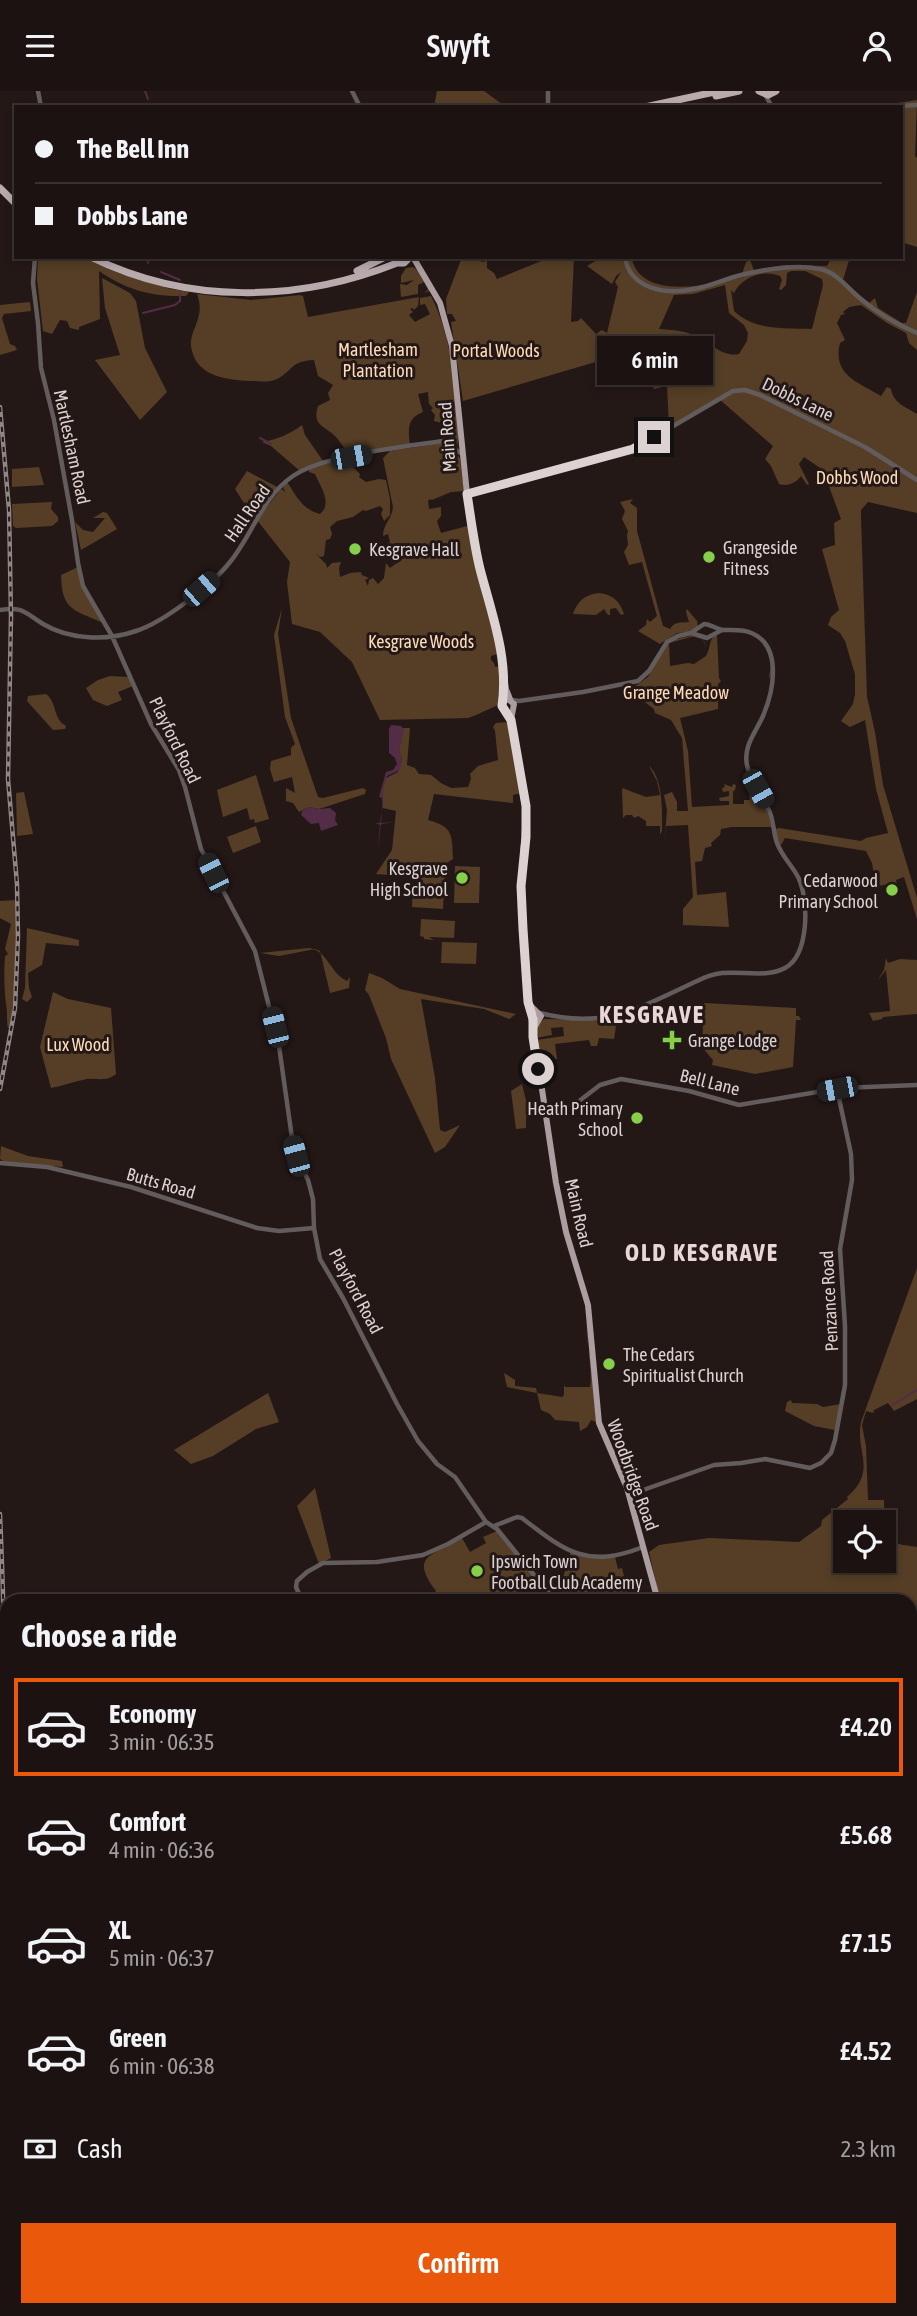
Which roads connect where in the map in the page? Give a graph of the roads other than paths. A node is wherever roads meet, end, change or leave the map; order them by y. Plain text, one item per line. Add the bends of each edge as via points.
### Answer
1 (548, 91) edge
2 (719, 91) edge
3 (739, 91) edge
4 (776, 91) edge
5 (760, 92) edge
6 (549, 105) edge
7 (654, 105) edge
8 (674, 105) edge
9 (0, 188) edge
10 (14, 204) edge
11 (35, 259) edge
12 (95, 259) edge
13 (106, 259) edge
14 (400, 259) edge
15 (626, 259) edge
16 (422, 270) junction
17 (917, 333) edge
18 (462, 454) junction
19 (917, 480) edge
20 (467, 494) junction
21 (0, 610) edge
22 (712, 627) junction
23 (699, 629) junction
24 (725, 630) junction
25 (691, 633) junction
26 (712, 635) junction
27 (112, 636) junction
28 (701, 636) junction
29 (509, 704) junction
30 (537, 1017) junction
31 (917, 1085) edge
32 (837, 1089) junction
33 (546, 1113) junction
34 (1, 1163) edge
35 (314, 1228) junction
36 (596, 1398) joint
37 (629, 1495) junction
38 (486, 1522) junction
39 (494, 1526) junction
40 (644, 1546) junction
41 (299, 1594) edge
42 (549, 1594) edge
43 (656, 1594) edge

1 - 6 street
2 - 7 highway
3 - 8 highway
4 - 5 highway
9 - 10 highway
11 - 27 street, Martlesham Road via 41,368 78,563 83,586
12 - 14 highway via 161,284 270,293 319,286
13 - 14 highway via 164,280 236,289 320,281
14 - 16 main road
14 - 16 main road, Main Road
15 - 17 street via 636,280 668,291 692,290 767,270 821,269 878,312
16 - 18 main road, Main Road via 440,303 452,346
18 - 20 main road, Main Road
18 - 27 street, Hall Road via 443,440 320,463 300,472 267,504 217,575 163,619
19 - 20 street, Dobbs Lane via 857,443 742,390 725,395 633,449
20 - 29 main road, Main Road
21 - 27 street, Hall Road via 19,608 74,636
22 - 23 street via 706,623
22 - 24 street
22 - 26 street
23 - 25 street
23 - 28 street
24 - 26 street
24 - 30 street via 755,634 772,659 769,700 747,747 746,760 770,813 779,849 801,884 800,952 780,970 709,976 624,1014 582,1019
25 - 28 street
25 - 29 street via 667,642 638,681
26 - 28 street
27 - 35 street, Playford Road via 151,724 179,769 201,849 255,951 279,1046 296,1156 313,1199
29 - 30 main road, Main Road via 526,812 521,889 527,989
30 - 33 main road, Main Road via 533,1035
31 - 32 street, Bell Lane
32 - 33 street, Bell Lane via 742,1105 621,1079 600,1085 570,1107
32 - 37 street, Penzance Road via 852,1175 840,1243 846,1379 831,1453 817,1466 805,1468 771,1459 711,1465
33 - 36 main road, Main Road via 562,1217 588,1305
34 - 35 street, Butts Road via 47,1167 131,1187 257,1228
35 - 38 street, Playford Road via 320,1259 418,1441 455,1477
36 - 37 main road, Woodbridge Road via 602,1433
37 - 40 main road, Woodbridge Road
38 - 39 street, Playford Road
38 - 41 street via 423,1555 323,1563 297,1581
39 - 40 street via 522,1518 557,1545 600,1558
39 - 42 street, Playford Road
40 - 43 main road, Woodbridge Road

